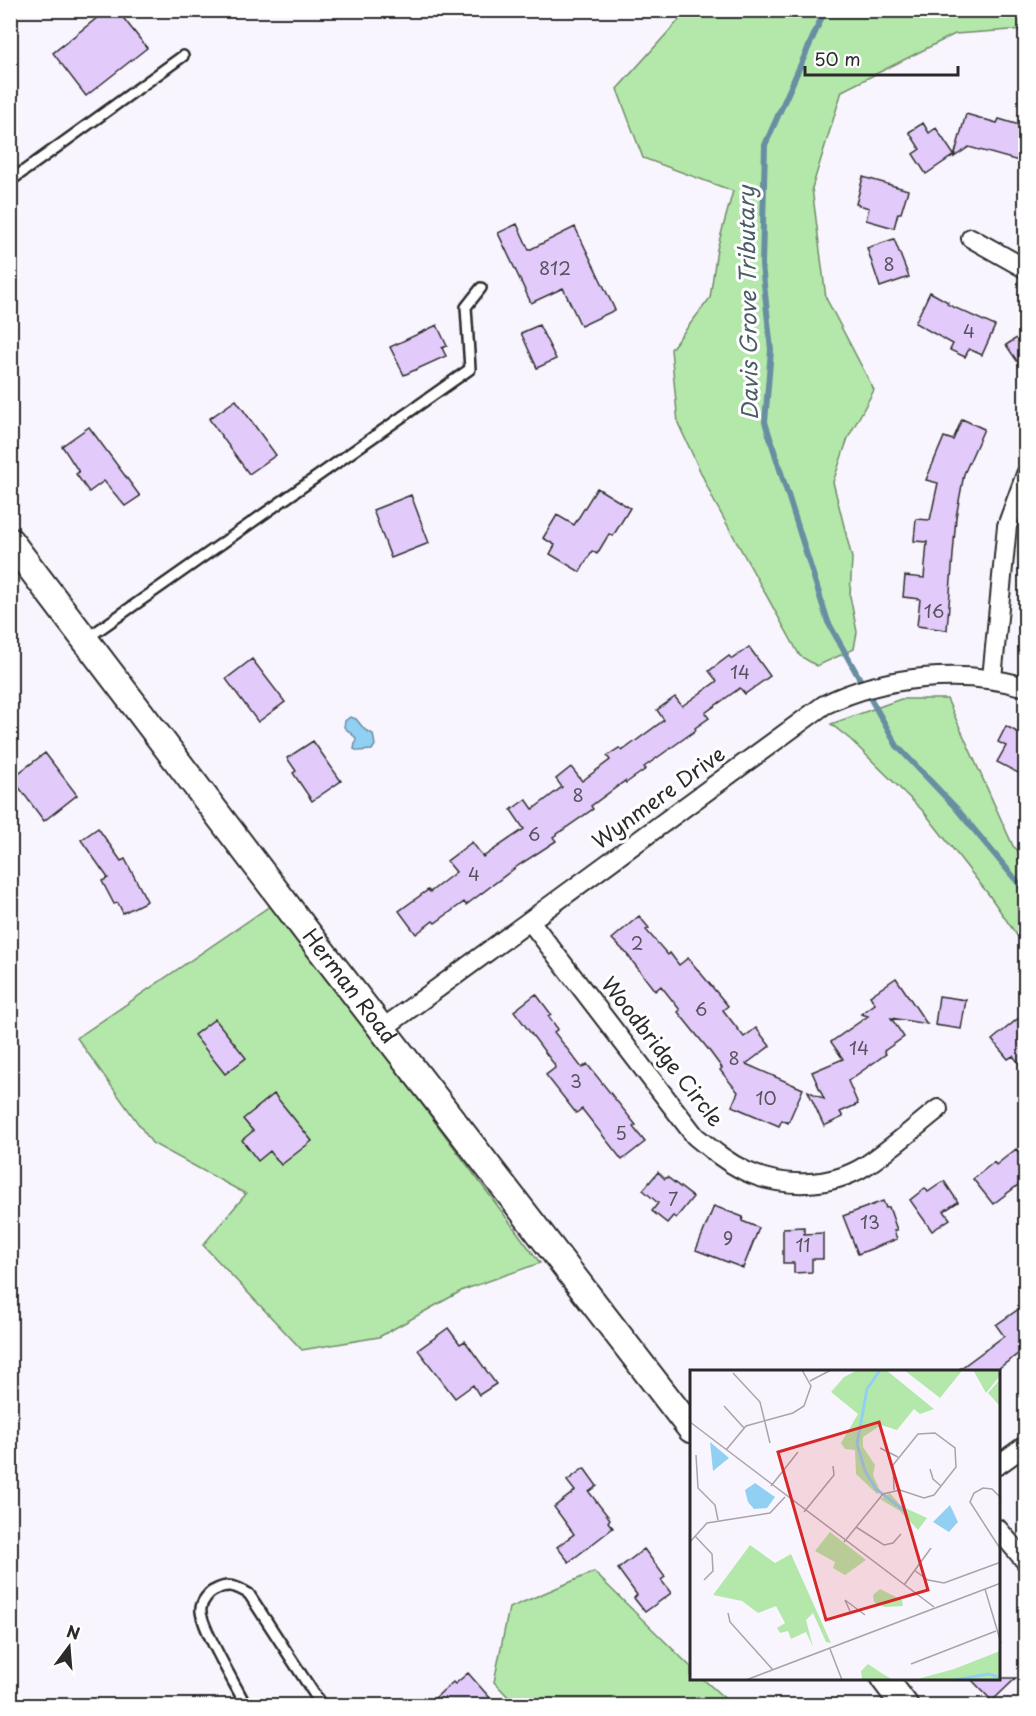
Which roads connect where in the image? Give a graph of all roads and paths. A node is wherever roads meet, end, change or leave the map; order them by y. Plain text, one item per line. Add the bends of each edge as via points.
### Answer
1 (183, 56) dead end
2 (10, 181) edge
3 (970, 238) dead end
4 (1026, 268) edge
5 (480, 288) dead end
6 (1026, 474) edge
7 (10, 541) edge
8 (86, 639) junction
9 (992, 678) junction
10 (1026, 687) edge
11 (530, 921) junction
12 (382, 1029) junction
13 (938, 1109) dead end
14 (690, 1428) edge
15 (1026, 1445) edge
16 (1000, 1464) edge
17 (1000, 1530) edge
18 (1026, 1562) edge
19 (886, 1680) edge
20 (243, 1700) dead end
21 (322, 1706) edge
22 (905, 1706) edge

1 - 2 lane
3 - 4 street
5 - 8 lane via 466,307 470,369
6 - 9 street via 1007,526
7 - 8 street, Herman Road
8 - 12 street, Herman Road
9 - 10 street, Wynmere Drive
9 - 11 street, Wynmere Drive via 925,679 864,688 816,711
11 - 12 street, Wynmere Drive
11 - 13 street, Woodbridge Circle via 695,1136 745,1171 791,1183 817,1183 839,1177 864,1167
12 - 14 street, Herman Road
15 - 16 street
17 - 18 street
19 - 22 street
20 - 21 lane via 203,1623 201,1608 210,1592 225,1585 249,1594

